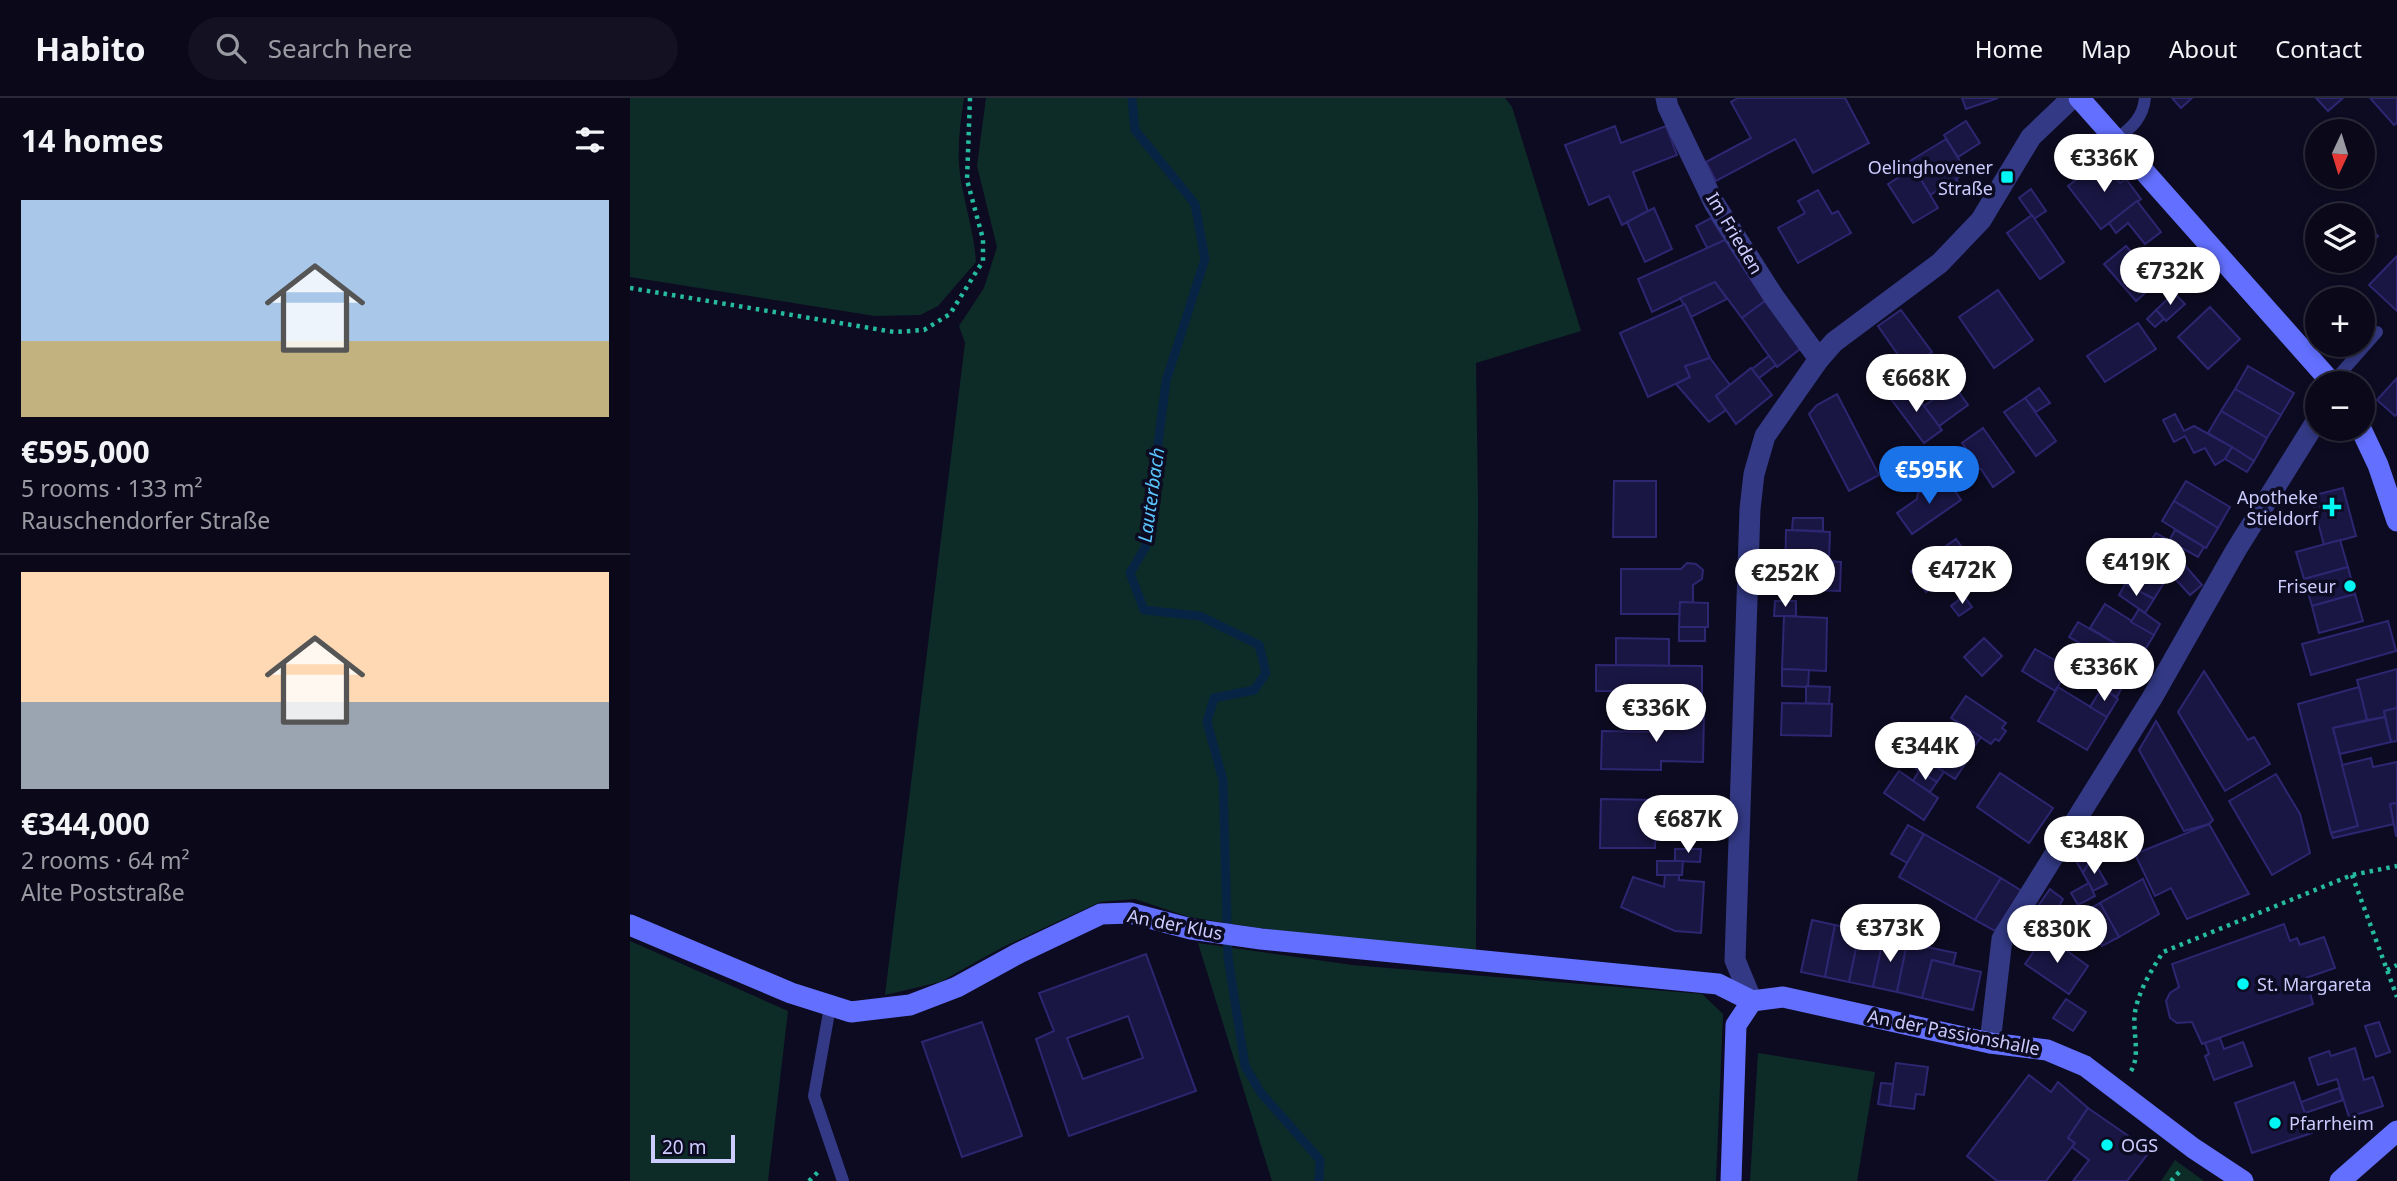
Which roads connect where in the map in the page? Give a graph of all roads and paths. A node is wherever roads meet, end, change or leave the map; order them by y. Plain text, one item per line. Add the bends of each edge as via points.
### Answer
1 (970, 98) edge
2 (1666, 98) edge
3 (2072, 98) edge
4 (2079, 98) edge
5 (2145, 98) edge
6 (2117, 139) junction
7 (630, 288) edge
8 (2377, 332) dead end
9 (1819, 359) junction
10 (2321, 371) edge
11 (2343, 371) edge
12 (2305, 439) edge
13 (2367, 441) edge
14 (2397, 521) edge
15 (2397, 866) edge
16 (2352, 875) junction
17 (630, 925) edge
18 (2397, 965) edge
19 (2387, 970) junction
20 (2397, 998) edge
21 (1752, 1001) junction
22 (830, 1007) junction
23 (1990, 1043) junction
24 (2129, 1074) dead end
25 (2397, 1130) edge
26 (2188, 1175) dead end
27 (843, 1181) edge
28 (1731, 1181) edge
29 (2171, 1181) edge
30 (2244, 1181) edge
31 (2340, 1181) edge

1 - 7 path via 967,180 984,239 983,261 950,314 924,330 894,332
2 - 9 street, Im Frieden via 1714,203
3 - 9 street via 2031,137 1981,219 1940,263 1834,342
4 - 6 street
5 - 6 lane via 2138,120
6 - 10 street
8 - 11 lane
9 - 21 street via 1765,436 1750,509 1735,960
12 - 23 street via 2002,939
13 - 14 street
15 - 16 path
16 - 19 path
16 - 24 path via 2163,952 2146,977 2135,1011 2137,1062
17 - 22 street, An der Klus
18 - 19 path
19 - 20 path
21 - 22 street, An der Klus via 1718,984 1261,939 1191,929 1130,913 1101,915 957,988 911,1005 851,1012
21 - 23 street, An der Passionshalle via 1783,997
21 - 28 street via 1736,1025
22 - 27 lane via 814,1096
23 - 30 street, An der Passionshalle via 2047,1049 2085,1066
25 - 31 street
26 - 29 path via 2179,1169

